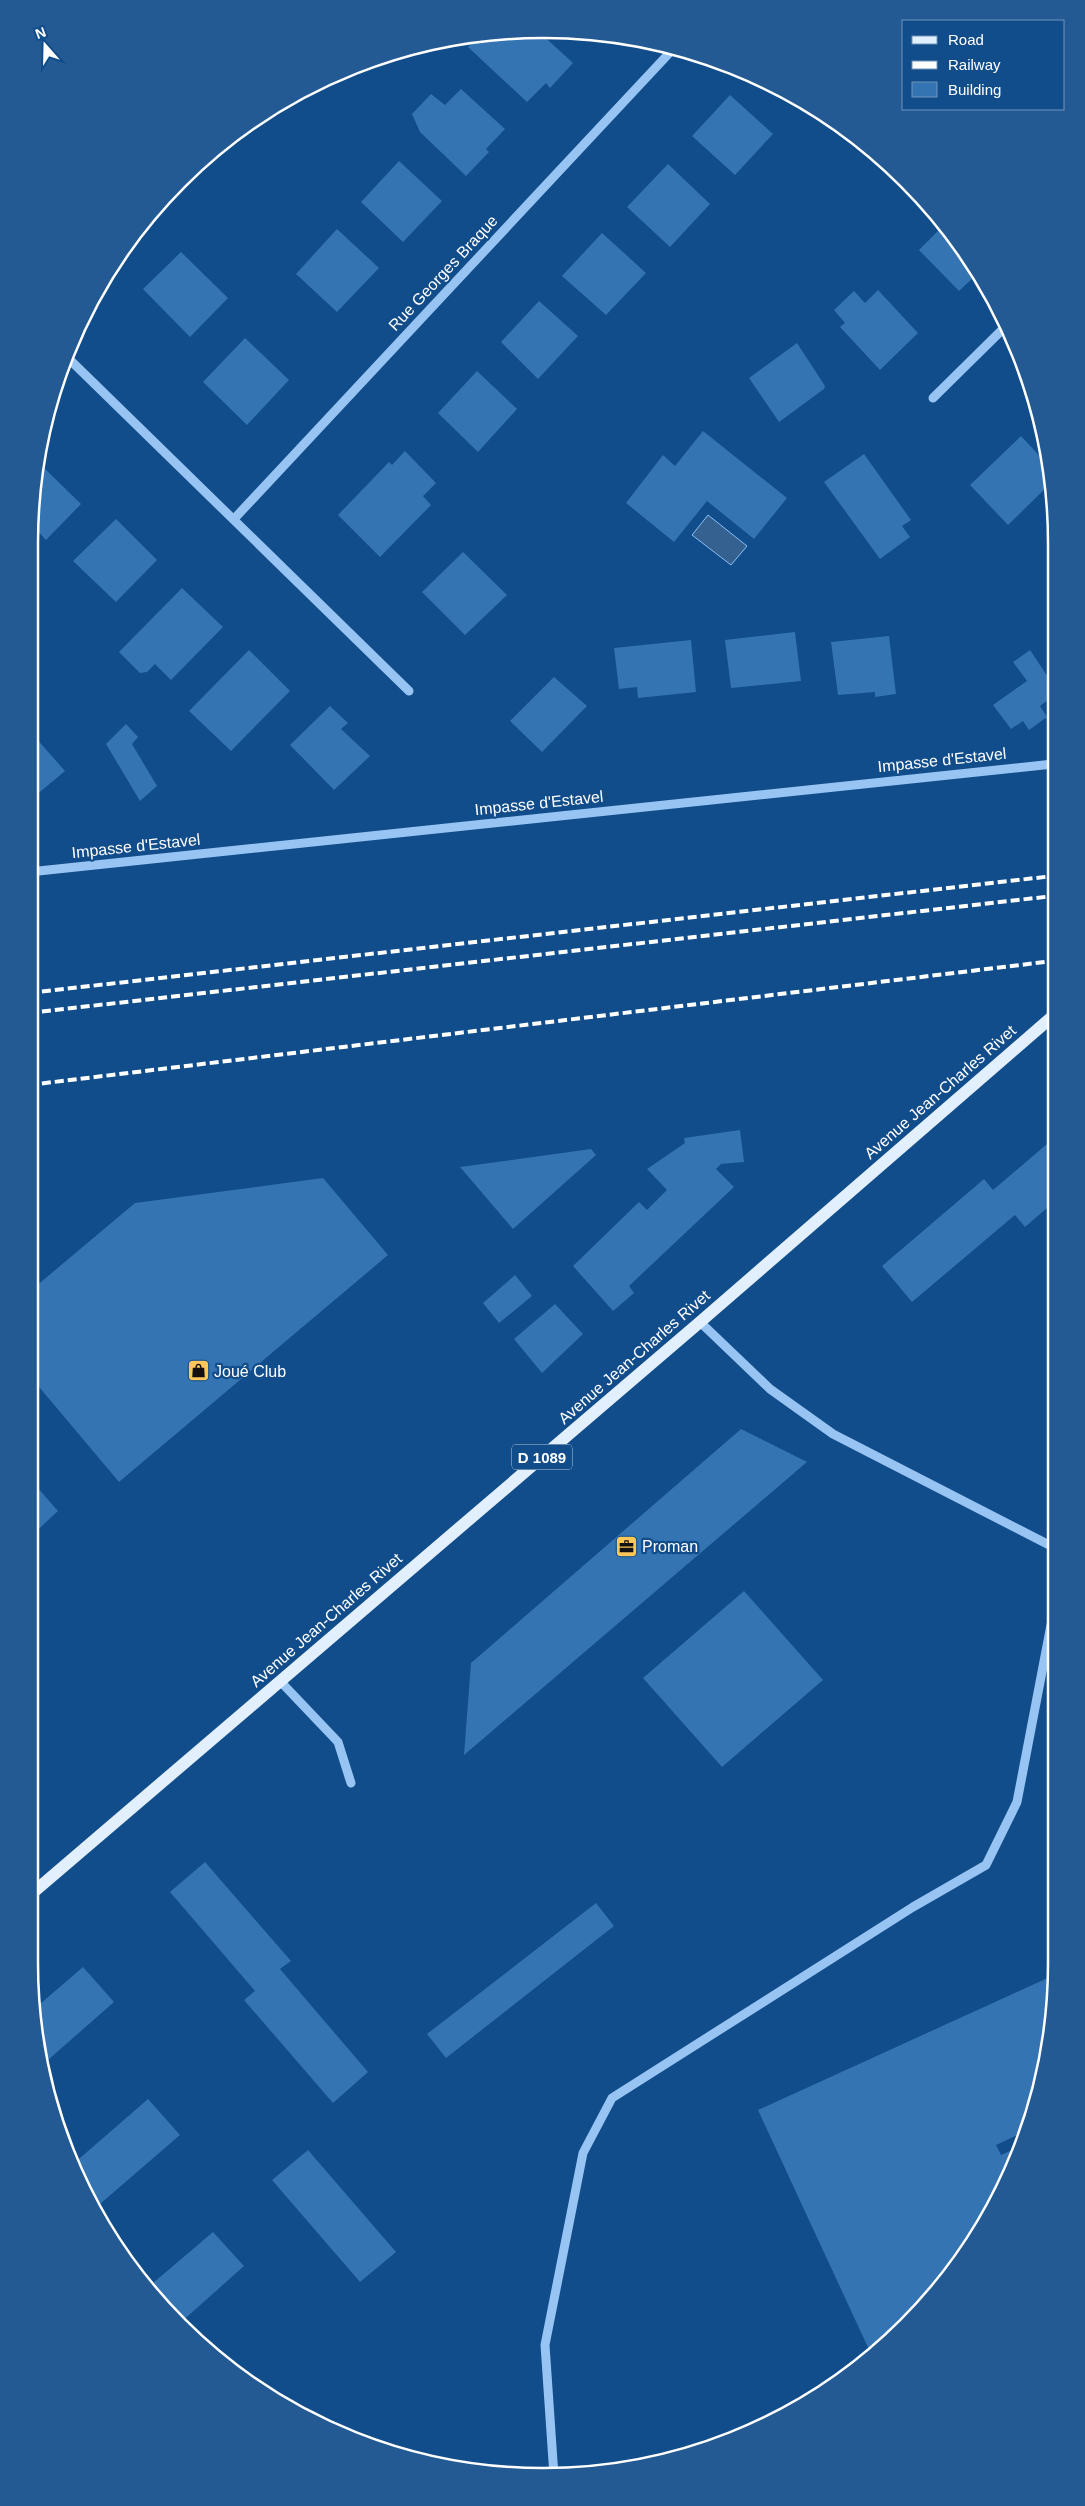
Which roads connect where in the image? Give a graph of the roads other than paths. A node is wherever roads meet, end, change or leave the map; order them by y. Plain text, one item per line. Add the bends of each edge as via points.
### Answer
1 (669, 54) edge
2 (1001, 331) edge
3 (71, 361) edge
4 (933, 398) dead end
5 (234, 519) junction
6 (409, 691) dead end
7 (1048, 765) edge
8 (38, 871) edge
9 (1048, 1020) edge
10 (700, 1322) junction
11 (1048, 1544) edge
12 (1048, 1640) edge
13 (280, 1681) junction
14 (351, 1784) dead end
15 (38, 1888) edge
16 (553, 2468) edge

1 - 5 street, Rue Georges Braque
2 - 4 street
3 - 5 street
5 - 6 street
7 - 8 street, Impasse d'Estavel
9 - 10 main road, Avenue Jean-Charles Rivet / D 1089
10 - 11 street via 770,1389 833,1434
10 - 13 main road, Avenue Jean-Charles Rivet / D 1089
12 - 16 street via 1017,1802 986,1865 913,1907 612,2098 583,2153 545,2345
13 - 14 street via 338,1742
13 - 15 main road, Avenue Jean-Charles Rivet / D 1089

